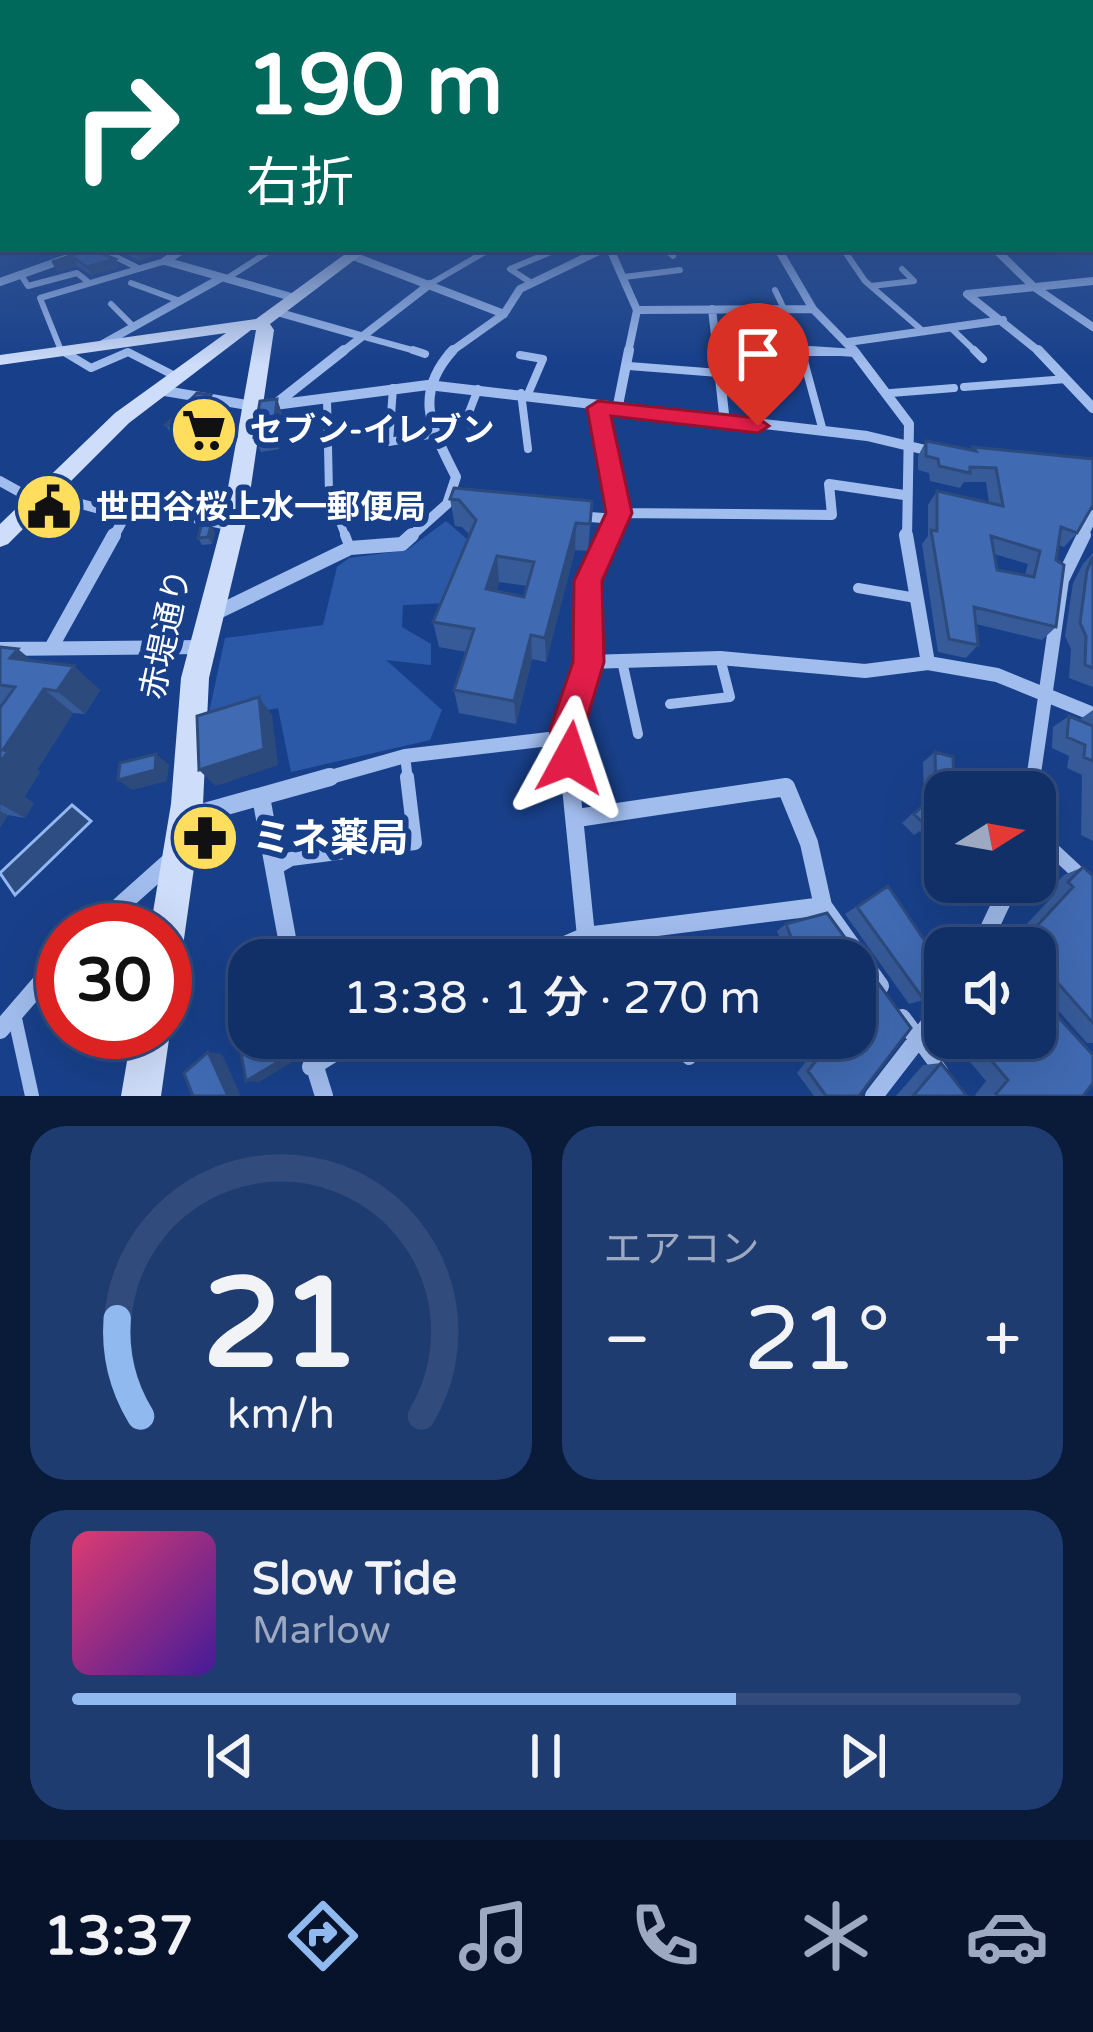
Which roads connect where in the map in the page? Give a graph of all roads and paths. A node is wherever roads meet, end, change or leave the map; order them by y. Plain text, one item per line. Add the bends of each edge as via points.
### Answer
1 (56, 263) edge
2 (128, 263) edge
3 (154, 263) edge
4 (172, 263) edge
5 (249, 263) edge
6 (342, 263) edge
7 (382, 263) edge
8 (466, 263) edge
9 (524, 263) edge
10 (573, 263) edge
11 (615, 263) edge
12 (786, 263) edge
13 (854, 263) edge
14 (1009, 263) edge
15 (136, 267) junction
16 (902, 268) dead end
17 (680, 270) dead end
18 (21, 275) junction
19 (624, 277) junction
20 (224, 278) junction
21 (0, 281) edge
22 (86, 281) junction
23 (1093, 281) edge
24 (530, 282) junction
25 (131, 283) dead end
26 (430, 284) junction
27 (871, 286) junction
28 (1034, 287) junction
29 (775, 290) dead end
30 (295, 298) junction
31 (179, 301) junction
32 (111, 304) dead end
33 (712, 309) junction
34 (784, 309) junction
35 (813, 309) junction
36 (637, 310) junction
37 (504, 314) junction
38 (263, 320) junction
39 (1003, 320) junction
40 (134, 326) junction
41 (1093, 327) edge
42 (952, 328) junction
43 (924, 332) junction
44 (361, 336) junction
45 (848, 342) junction
46 (99, 346) junction
47 (62, 350) junction
48 (857, 353) junction
49 (425, 354) dead end
50 (520, 355) dead end
51 (983, 359) dead end
52 (0, 360) edge
53 (629, 366) junction
54 (719, 373) junction
55 (1066, 379) junction
56 (166, 383) junction
57 (428, 385) junction
58 (393, 388) junction
59 (478, 389) junction
60 (891, 393) junction
61 (524, 394) junction
62 (327, 399) junction
63 (262, 407) junction
64 (598, 408) junction
65 (1093, 408) edge
66 (617, 410) junction
67 (725, 423) junction
68 (482, 427) dead end
69 (823, 431) junction
70 (434, 434) junction
71 (912, 446) junction
72 (528, 449) dead end
73 (958, 453) edge
74 (0, 481) edge
75 (904, 495) junction
76 (39, 497) junction
77 (447, 504) junction
78 (468, 506) edge
79 (385, 509) dead end
80 (553, 514) edge
81 (1093, 515) edge
82 (125, 516) junction
83 (618, 516) junction
84 (427, 521) junction
85 (233, 527) junction
86 (0, 538) edge
87 (1087, 538) edge
88 (350, 548) junction
89 (858, 588) dead end
90 (916, 598) junction
91 (212, 614) junction
92 (203, 647) junction
93 (51, 648) junction
94 (0, 649) edge
95 (720, 658) junction
96 (622, 661) junction
97 (588, 662) junction
98 (928, 663) junction
99 (1049, 695) junction
100 (670, 704) dead end
101 (1093, 714) edge
102 (638, 734) dead end
103 (566, 737) junction
104 (405, 756) junction
105 (1035, 771) edge
106 (261, 797) junction
107 (186, 817) junction
108 (577, 818) junction
109 (181, 851) junction
110 (1056, 853) edge
111 (274, 869) junction
112 (1093, 887) edge
113 (123, 903) edge
114 (172, 903) edge
115 (823, 906) junction
116 (635, 930) junction
117 (586, 936) junction
118 (287, 939) edge
119 (579, 939) edge
120 (637, 939) edge
121 (36, 988) edge
122 (14, 1014) junction
123 (0, 1030) edge
124 (924, 1034) edge
125 (919, 1041) junction
126 (147, 1059) edge
127 (339, 1059) edge
128 (952, 1084) edge
129 (314, 1086) edge
130 (32, 1096) edge
131 (141, 1096) edge
132 (874, 1096) edge

1 - 18 street
2 - 15 lane
3 - 15 lane
4 - 20 street
5 - 20 lane
6 - 30 street
7 - 26 street
8 - 26 lane
9 - 24 lane via 510,269
10 - 24 street
11 - 19 street
12 - 35 street
13 - 27 lane
14 - 28 street
15 - 22 lane
16 - 27 lane via 914,281
17 - 19 lane
18 - 21 street
18 - 22 lane via 28,286 77,273
19 - 36 street
20 - 30 street
20 - 31 street
22 - 47 lane via 40,298
23 - 28 street
24 - 37 street
25 - 31 lane
26 - 37 street
26 - 44 street
27 - 43 lane
28 - 39 street via 967,294
28 - 41 street
29 - 34 lane
30 - 38 street
31 - 40 street
32 - 40 lane
33 - 34 street
33 - 36 street
33 - 54 street
34 - 35 street
35 - 45 street
36 - 53 street
37 - 57 street via 449,352
38 - 44 street
38 - 46 street
38 - 56 street
38 - 63 street, 赤堤通り
39 - 42 street
39 - 55 street
40 - 46 street
42 - 43 street
42 - 51 lane
43 - 45 street
44 - 49 lane
44 - 63 street
45 - 48 street
46 - 47 street
47 - 52 street
47 - 56 lane via 91,368 128,352
48 - 60 street
48 - 69 lane via 801,350
50 - 61 lane via 543,359
53 - 54 lane
53 - 66 street
54 - 67 street
55 - 60 lane
55 - 65 street
56 - 63 street
56 - 76 street
57 - 58 street
57 - 59 street
57 - 70 street
58 - 62 street
58 - 70 lane via 389,442
59 - 61 street
59 - 68 lane via 468,415 471,426
60 - 71 street
61 - 64 street
61 - 72 lane
62 - 63 street
62 - 88 lane via 329,493
63 - 85 street, 赤堤通り
64 - 66 street
64 - 83 street
66 - 67 street
67 - 69 street
69 - 71 street
70 - 77 street via 457,477
71 - 73 street
71 - 75 street
74 - 76 street
75 - 83 street via 829,484 832,515
75 - 90 street
76 - 82 street
76 - 86 street
77 - 78 street
77 - 84 street
79 - 84 lane
80 - 83 street
81 - 87 street
82 - 85 lane via 136,507
82 - 93 street
83 - 97 street via 588,581
84 - 88 street via 402,544
85 - 91 street, 赤堤通り
87 - 99 street via 1062,580
88 - 91 street
89 - 90 lane
90 - 98 street
91 - 92 street, 赤堤通り
92 - 93 street
92 - 107 street, 赤堤通り via 190,711
93 - 94 street
95 - 96 street
95 - 98 street via 865,670
95 - 100 lane via 730,697
96 - 97 street
96 - 102 lane
97 - 103 street
98 - 99 street via 997,675
99 - 101 street
99 - 105 street
103 - 104 street
103 - 108 street
104 - 106 street
104 - 111 lane via 415,843 291,859
106 - 107 street
106 - 111 street
107 - 109 street, 赤堤通り
108 - 115 street via 786,788
108 - 117 street
109 - 113 street
109 - 114 street, 赤堤通り
110 - 112 lane
111 - 118 street
115 - 116 street
115 - 125 street
116 - 117 street
116 - 120 lane
117 - 119 street
121 - 122 street
122 - 123 street
122 - 130 lane
124 - 125 street
125 - 128 lane
125 - 132 street
126 - 131 street
127 - 129 street

